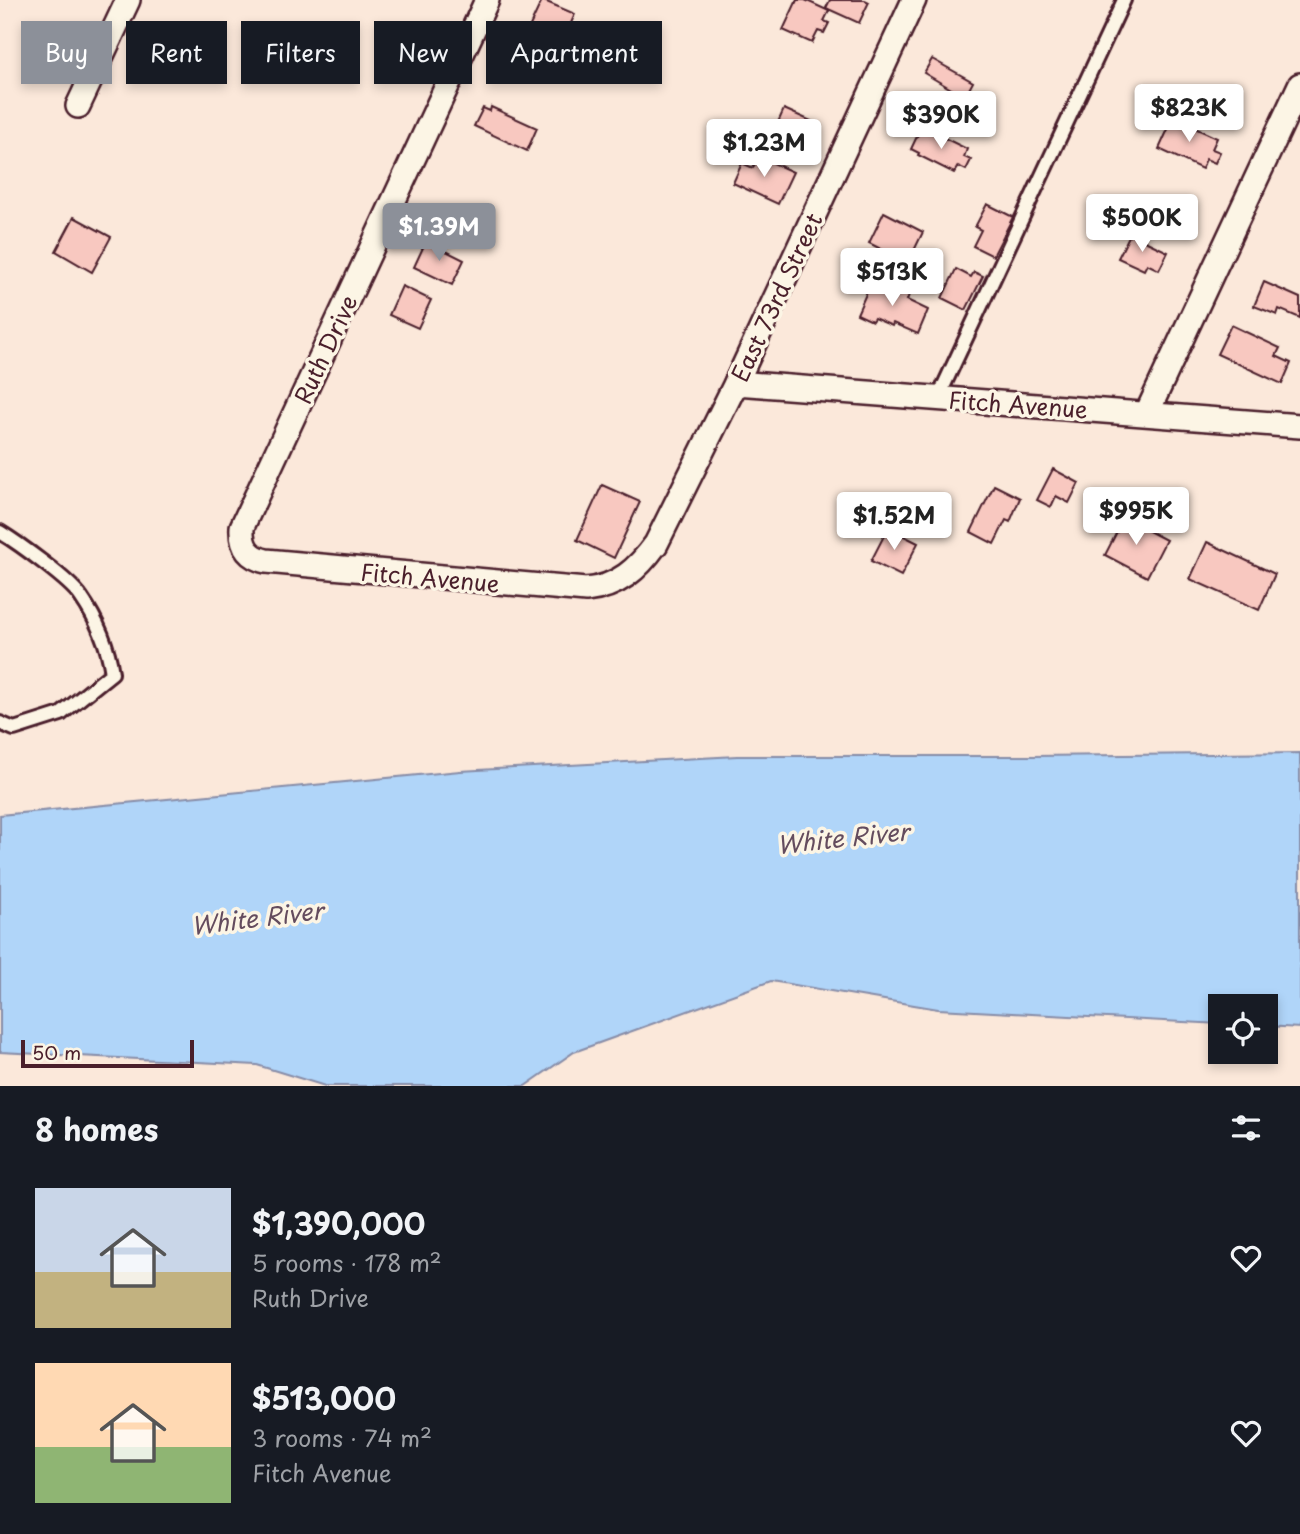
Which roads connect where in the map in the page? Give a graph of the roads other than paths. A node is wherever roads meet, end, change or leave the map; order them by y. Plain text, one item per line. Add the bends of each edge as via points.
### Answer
1 (128, 0) edge
2 (487, 0) edge
3 (914, 0) edge
4 (1124, 0) edge
5 (1300, 85) edge
6 (78, 106) dead end
7 (736, 383) junction
8 (938, 398) junction
9 (1147, 413) junction
10 (1300, 426) edge
11 (0, 532) edge
12 (244, 547) joint
13 (619, 580) joint
14 (0, 723) edge

1 - 6 street
2 - 12 street, Ruth Drive via 242,527
3 - 7 street, East 73rd Street
4 - 8 lane
5 - 9 street
7 - 8 street, Fitch Avenue
7 - 13 street, East 73rd Street via 656,544 633,572
8 - 9 street, Fitch Avenue
9 - 10 street, Fitch Avenue
11 - 14 lane via 80,595 108,648 112,673 61,714 14,729
12 - 13 street, Fitch Avenue via 266,561 431,577 586,590

